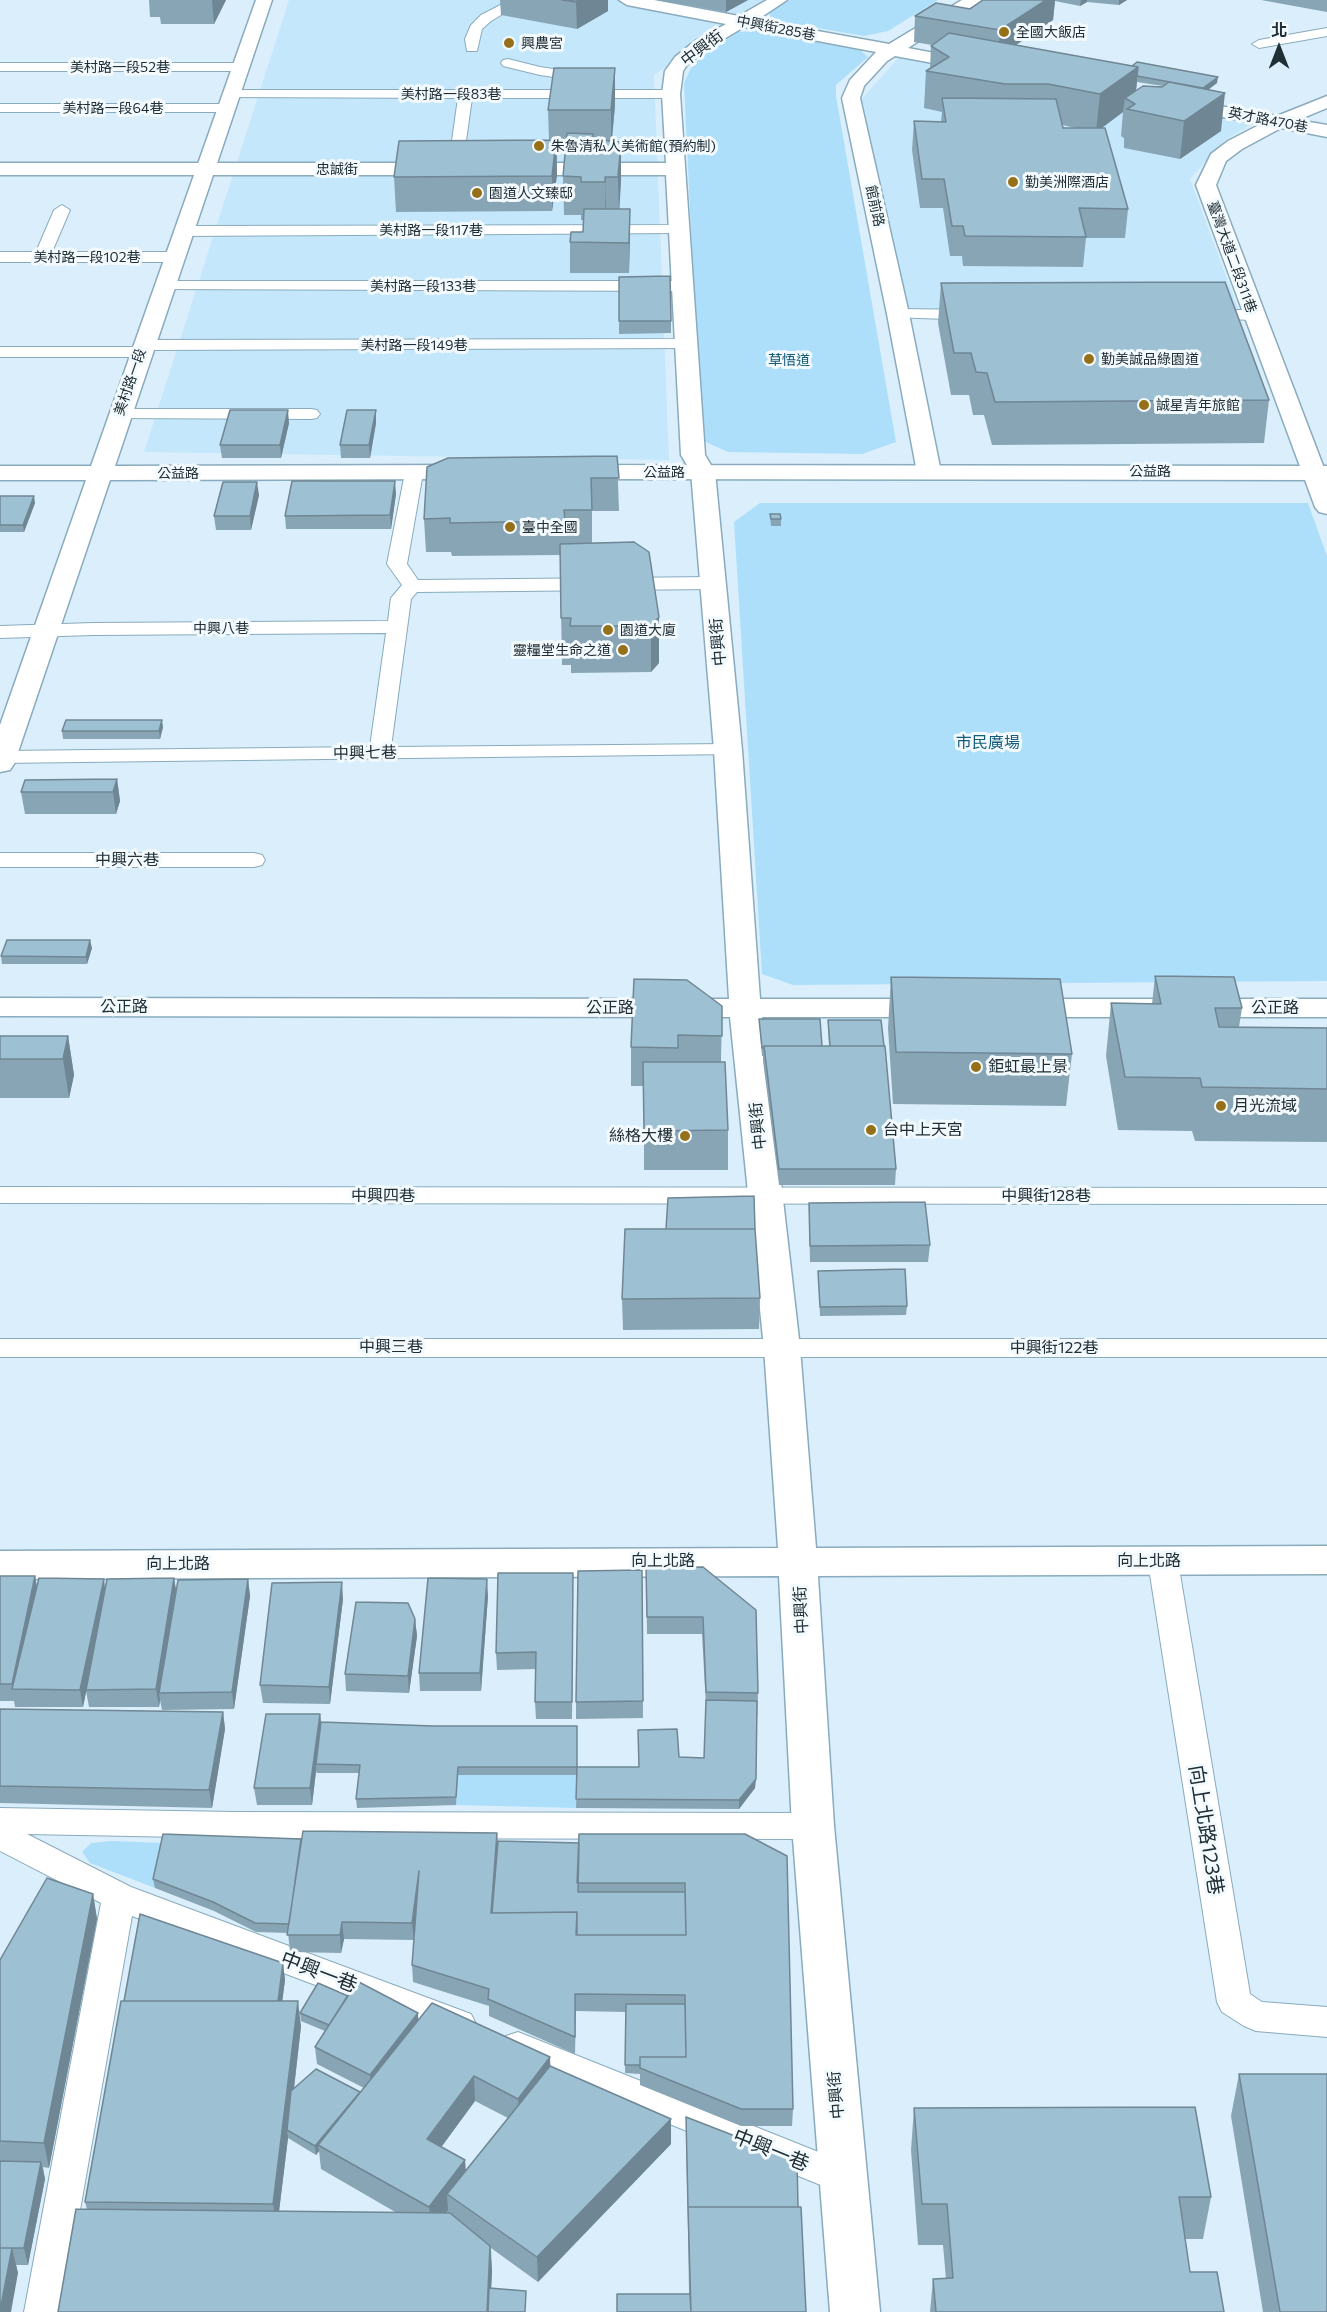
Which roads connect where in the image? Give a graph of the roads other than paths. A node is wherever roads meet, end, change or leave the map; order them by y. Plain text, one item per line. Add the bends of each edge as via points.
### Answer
1 (264, 0) edge
2 (520, 0) edge
3 (627, 0) edge
4 (779, 0) edge
5 (974, 0) edge
6 (740, 21) junction
7 (1327, 32) edge
8 (1258, 44) dead end
9 (472, 48) dead end
10 (890, 50) junction
11 (508, 63) dead end
12 (0, 67) edge
13 (239, 67) junction
14 (992, 69) edge
15 (665, 82) junction
16 (466, 94) junction
17 (228, 101) junction
18 (1164, 101) edge
19 (1327, 101) edge
20 (0, 108) edge
21 (1279, 122) junction
22 (1327, 131) edge
23 (0, 169) edge
24 (204, 169) junction
25 (454, 169) junction
26 (675, 169) junction
27 (62, 210) dead end
28 (679, 230) junction
29 (183, 231) junction
30 (174, 256) junction
31 (0, 257) edge
32 (42, 257) junction
33 (163, 286) junction
34 (682, 286) junction
35 (898, 314) junction
36 (993, 315) edge
37 (1182, 315) edge
38 (1253, 315) junction
39 (686, 344) junction
40 (142, 348) junction
41 (0, 352) edge
42 (119, 414) junction
43 (311, 414) dead end
44 (499, 472) edge
45 (556, 472) edge
46 (704, 472) junction
47 (929, 472) junction
48 (1320, 472) edge
49 (0, 473) edge
50 (99, 473) junction
51 (414, 473) junction
52 (1327, 507) edge
53 (713, 583) junction
54 (412, 586) junction
55 (396, 627) junction
56 (0, 632) edge
57 (45, 632) junction
58 (728, 750) junction
59 (380, 753) junction
60 (1, 761) edge
61 (0, 860) edge
62 (254, 860) dead end
63 (0, 1007) edge
64 (745, 1008) junction
65 (959, 1008) edge
66 (994, 1008) edge
67 (1327, 1008) edge
68 (0, 1195) edge
69 (765, 1196) junction
70 (1327, 1196) edge
71 (0, 1348) edge
72 (782, 1348) junction
73 (1327, 1348) edge
74 (1327, 1560) edge
75 (798, 1561) junction
76 (1163, 1562) junction
77 (0, 1565) edge
78 (0, 1821) edge
79 (813, 1826) junction
80 (0, 1836) edge
81 (119, 1897) junction
82 (1327, 2022) edge
83 (843, 2178) junction
84 (43, 2312) edge
85 (855, 2312) edge

1 - 13 street, 美村路一段
2 - 9 lane via 476,28
3 - 6 street, 中興街285巷
4 - 6 street, 中興街
5 - 10 street, 館前路
6 - 10 street, 中興街285巷
6 - 15 street, 中興街 via 681,61
7 - 8 lane
10 - 14 street
10 - 35 street, 館前路 via 856,84 851,98
11 - 15 lane via 613,82
12 - 13 lane, 美村路一段52巷
13 - 17 street, 美村路一段
15 - 16 lane, 美村路一段83巷
15 - 26 street, 中興街
16 - 17 lane, 美村路一段83巷
16 - 25 lane
17 - 20 lane, 美村路一段64巷
17 - 24 street, 美村路一段
18 - 21 street, 英才路470巷
19 - 21 street, 臺灣大道二段311巷
21 - 22 street, 英才路470巷
21 - 38 street, 臺灣大道二段311巷 via 1218,158 1206,185
23 - 24 street, 忠誠街
24 - 25 street, 忠誠街
24 - 29 street, 美村路一段
25 - 26 street, 忠誠街
26 - 28 street, 中興街
27 - 32 lane
28 - 29 lane, 美村路一段117巷
28 - 34 street, 中興街
29 - 30 street, 美村路一段
30 - 32 lane, 美村路一段102巷
30 - 33 street, 美村路一段
31 - 32 lane, 美村路一段102巷
33 - 34 lane, 美村路一段133巷
33 - 40 street, 美村路一段
34 - 39 street, 中興街
35 - 36 lane
35 - 47 street, 館前路
37 - 38 lane
38 - 48 street, 臺灣大道二段311巷
39 - 40 lane, 美村路一段149巷
39 - 46 street, 中興街 via 693,455
40 - 41 lane, 美村路一段149巷
40 - 42 street, 美村路一段
42 - 43 lane
42 - 50 street, 美村路一段
44 - 51 street, 公益路
45 - 46 street, 公益路
46 - 47 street, 公益路
46 - 53 street, 中興街
47 - 48 street, 公益路
48 - 52 street, 臺灣大道二段311巷
49 - 50 street, 公益路
50 - 51 street, 公益路
50 - 57 street, 美村路一段
51 - 54 lane via 397,564
53 - 54 lane
53 - 58 street, 中興街
54 - 55 lane via 400,598
55 - 57 lane, 中興八巷
55 - 59 lane
56 - 57 lane, 中興八巷
57 - 60 street, 美村路一段
58 - 59 lane, 中興七巷
58 - 64 street, 中興街
59 - 60 lane, 中興七巷
61 - 62 lane, 中興六巷
63 - 64 street, 公正路
64 - 65 street, 公正路
64 - 69 street, 中興街
66 - 67 street, 公正路
68 - 69 lane, 中興四巷
69 - 70 lane, 中興街128巷
69 - 72 street, 中興街
71 - 72 lane, 中興三巷
72 - 73 lane, 中興街122巷
72 - 75 street, 中興街
74 - 76 street, 向上北路
75 - 76 street, 向上北路
75 - 77 street, 向上北路
75 - 79 street, 中興街
76 - 82 lane, 向上北路123巷 via 1234,2002 1256,2016
78 - 79 lane
79 - 83 street, 中興街
80 - 81 lane, 中興一巷
81 - 83 lane, 中興一巷 via 479,2031
81 - 84 lane
83 - 85 street, 中興街

